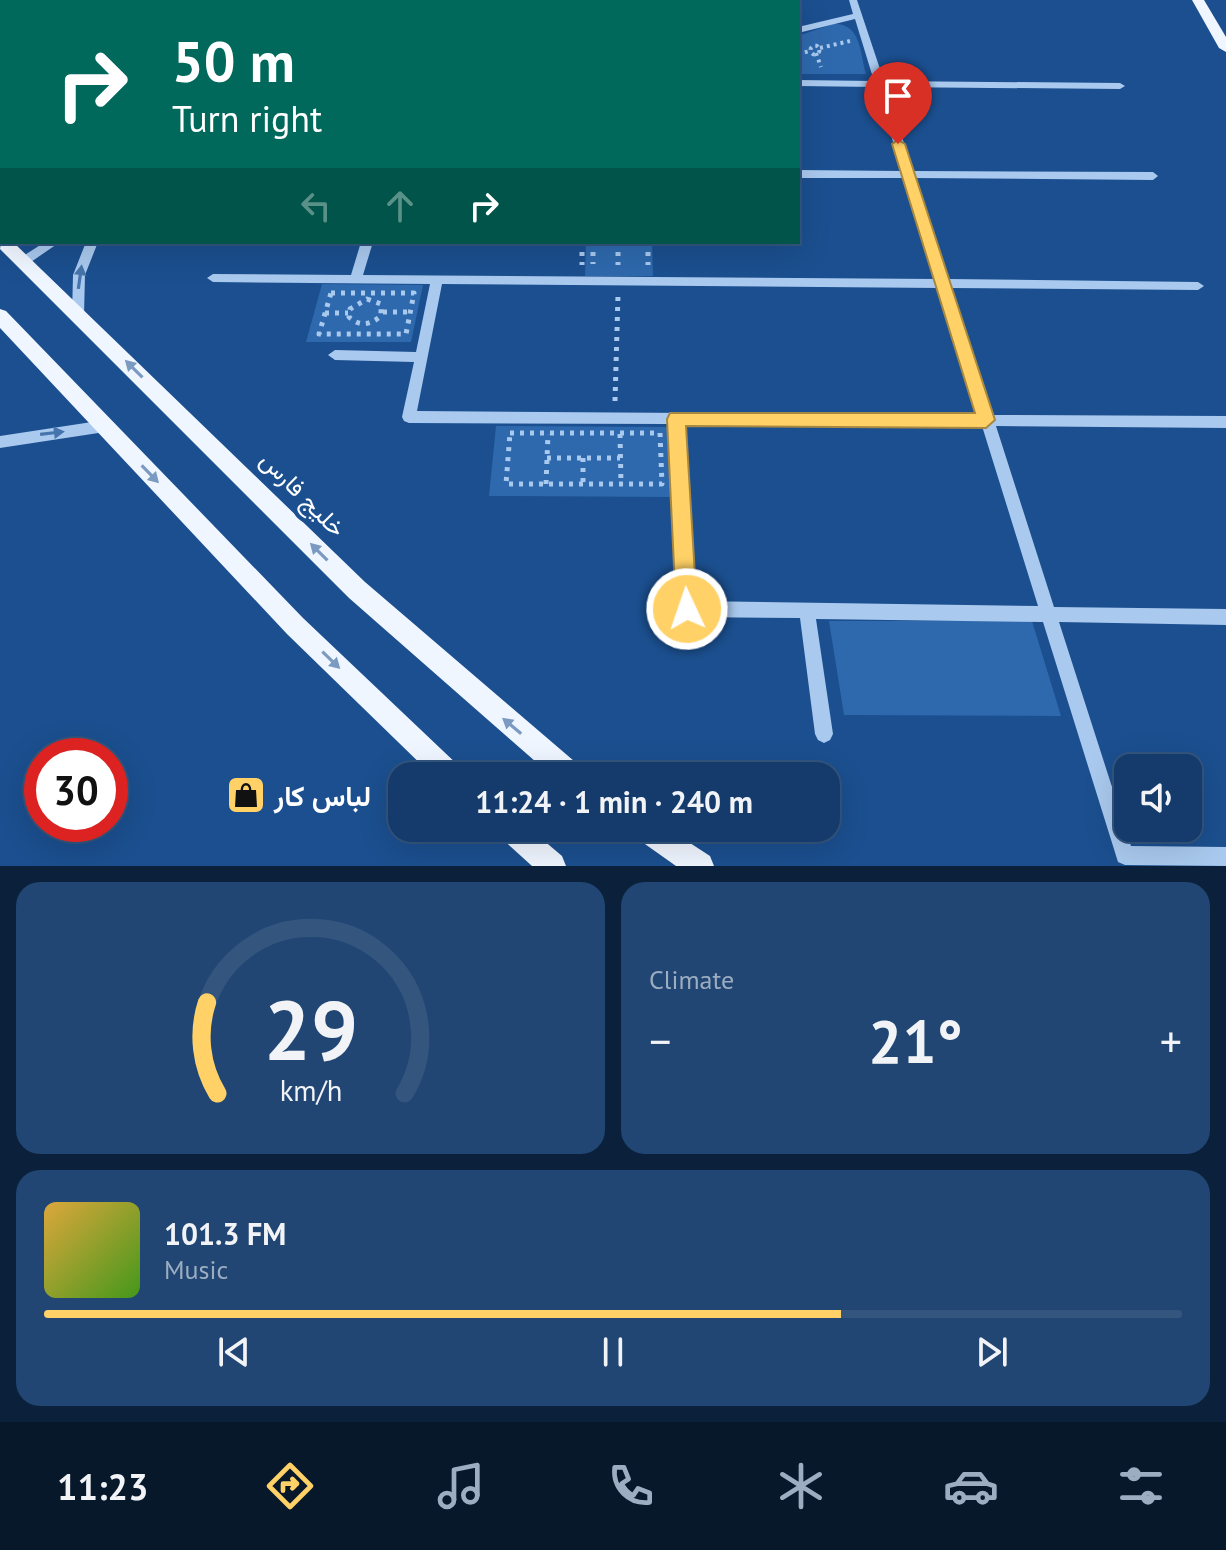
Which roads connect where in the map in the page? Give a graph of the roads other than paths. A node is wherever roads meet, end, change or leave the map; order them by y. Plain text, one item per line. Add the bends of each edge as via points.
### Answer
1 (853, 0) edge
2 (1198, 0) edge
3 (858, 16) junction
4 (800, 30) edge
5 (1226, 48) edge
6 (800, 83) edge
7 (879, 84) junction
8 (1120, 86) dead end
9 (800, 174) edge
10 (908, 175) junction
11 (1153, 176) dead end
12 (5, 244) edge
13 (51, 244) edge
14 (91, 244) edge
15 (366, 244) edge
16 (24, 261) junction
17 (213, 278) dead end
18 (356, 279) junction
19 (437, 280) junction
20 (943, 284) junction
21 (1198, 286) dead end
22 (78, 315) junction
23 (0, 316) edge
24 (335, 355) dead end
25 (422, 357) junction
26 (676, 419) junction
27 (986, 420) junction
28 (1226, 422) edge
29 (105, 426) junction
30 (0, 442) edge
31 (807, 611) junction
32 (1048, 614) junction
33 (1226, 617) edge
34 (824, 734) dead end
35 (436, 762) edge
36 (556, 762) edge
37 (525, 842) edge
38 (665, 842) edge
39 (1226, 857) edge
40 (552, 866) edge
41 (700, 866) edge

1 - 3 street
2 - 5 main road
3 - 4 street
3 - 7 street
6 - 7 street
7 - 8 street
7 - 10 street
9 - 10 street
10 - 11 street
10 - 20 street
12 - 16 main road, خلیج فارس
13 - 16 street
22 -> 14 street via 79,275
15 - 18 street
16 - 22 main road, خلیج فارس
17 - 18 street
18 - 19 street
19 - 20 street
19 - 25 street
20 - 21 street
20 - 27 street
36 -> 22 main road, خلیج فارس via 357,590
23 - 29 main road
24 - 25 street
25 - 26 street via 409,417
26 - 27 street
26 - 31 street via 687,609
27 - 28 street
27 - 32 street
30 -> 29 street
29 -> 35 main road via 295,626
31 - 32 street
31 - 34 street
32 - 33 street
32 - 39 street via 1125,855
37 - 40 main road
38 - 41 main road

